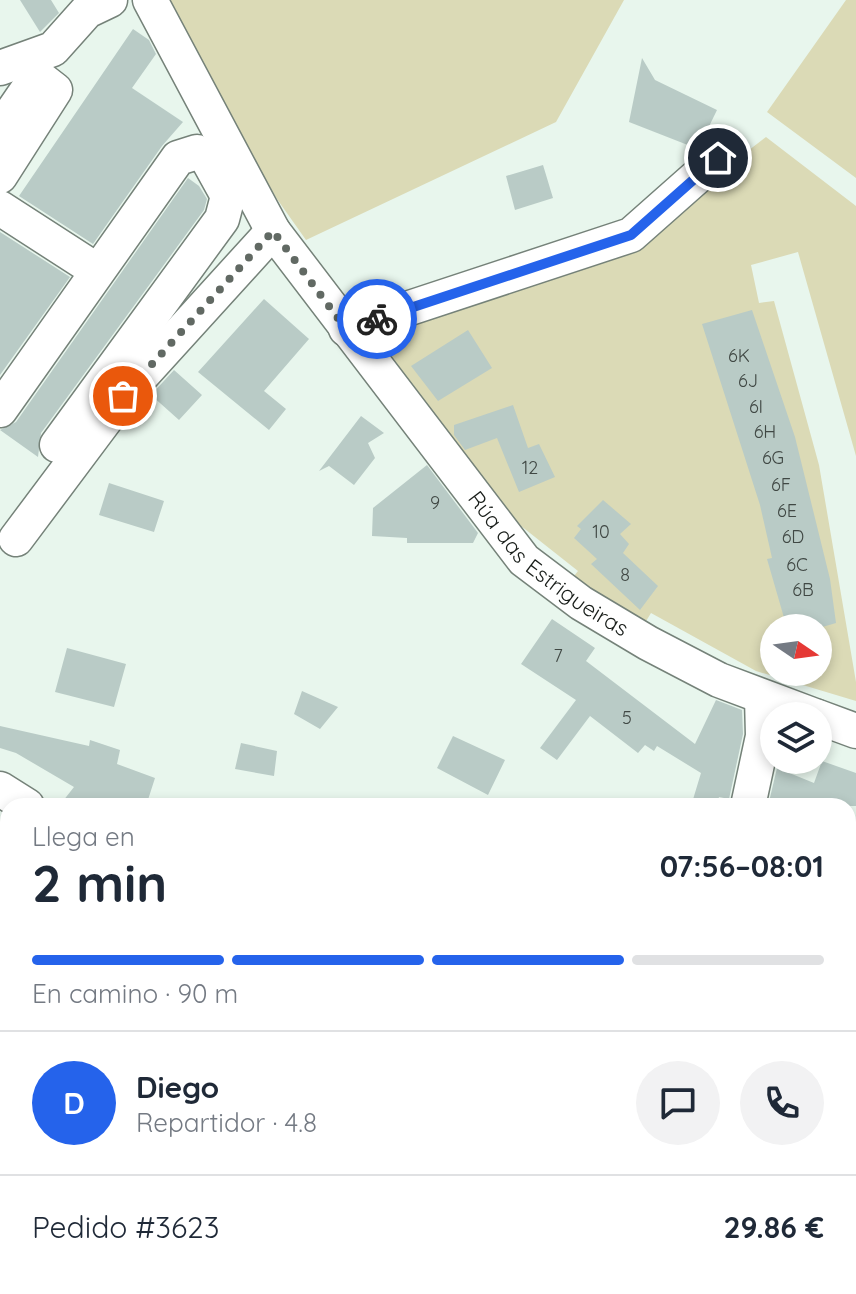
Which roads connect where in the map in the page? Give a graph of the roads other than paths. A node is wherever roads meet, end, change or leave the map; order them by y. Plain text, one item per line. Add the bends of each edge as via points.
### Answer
1 (110, 0) edge
2 (150, 0) edge
3 (0, 68) edge
4 (6, 105) edge
5 (718, 158) dead end
6 (0, 176) edge
7 (0, 208) edge
8 (273, 231) junction
9 (96, 270) junction
10 (346, 329) junction
11 (0, 410) edge
12 (57, 445) dead end
13 (16, 539) dead end
14 (762, 697) junction
15 (776, 702) edge
16 (832, 722) edge
17 (856, 731) edge
18 (750, 798) edge

1 - 3 street via 87,11 53,49
2 - 8 street, Rúa das Estrigueiras
4 - 6 street via 37,76 55,90
5 - 10 street via 631,235
7 - 9 street
8 - 10 street, Rúa das Estrigueiras
8 - 13 street via 123,396
9 - 11 street
9 - 12 street via 178,158 197,152 207,158 228,196 222,219
10 - 14 street, Rúa das Estrigueiras via 524,560 581,603 648,643
14 - 15 street, Rúa das Estrigueiras
14 - 18 street via 763,736
16 - 17 street, Rúa das Estrigueiras

